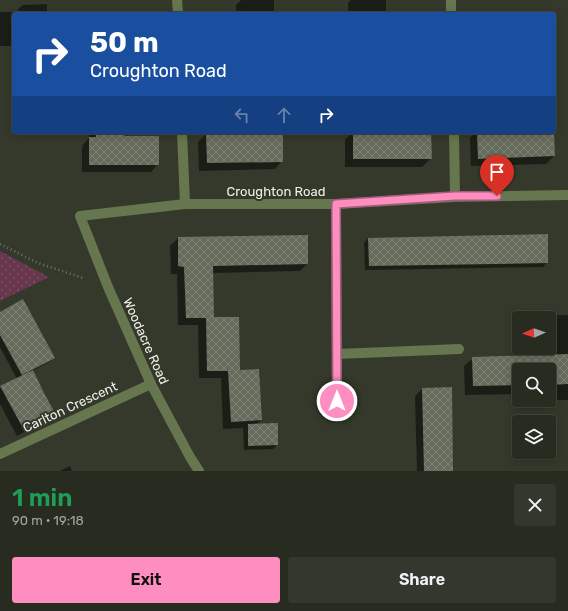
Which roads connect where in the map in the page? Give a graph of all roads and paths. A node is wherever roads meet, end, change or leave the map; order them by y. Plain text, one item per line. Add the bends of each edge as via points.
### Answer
1 (177, 0) edge
2 (451, 0) edge
3 (178, 12) edge
4 (451, 12) edge
5 (182, 134) edge
6 (454, 134) edge
7 (568, 195) edge
8 (455, 196) junction
9 (185, 204) junction
10 (336, 204) junction
11 (80, 216) joint
12 (0, 244) edge
13 (108, 287) junction
14 (459, 349) dead end
15 (337, 354) junction
16 (150, 384) junction
17 (337, 416) dead end
18 (0, 454) edge
19 (200, 471) edge

1 - 3 street
2 - 4 street
5 - 9 street
6 - 8 street
7 - 8 street, Croughton Road
8 - 10 street, Croughton Road
9 - 10 street, Croughton Road
9 - 11 street, Croughton Road
10 - 15 street
11 - 13 street, Woodacre Road
12 - 13 path via 38,263
13 - 16 street, Woodacre Road
14 - 15 street
15 - 17 street
16 - 18 street, Carlton Crescent
16 - 19 street, Woodacre Road

